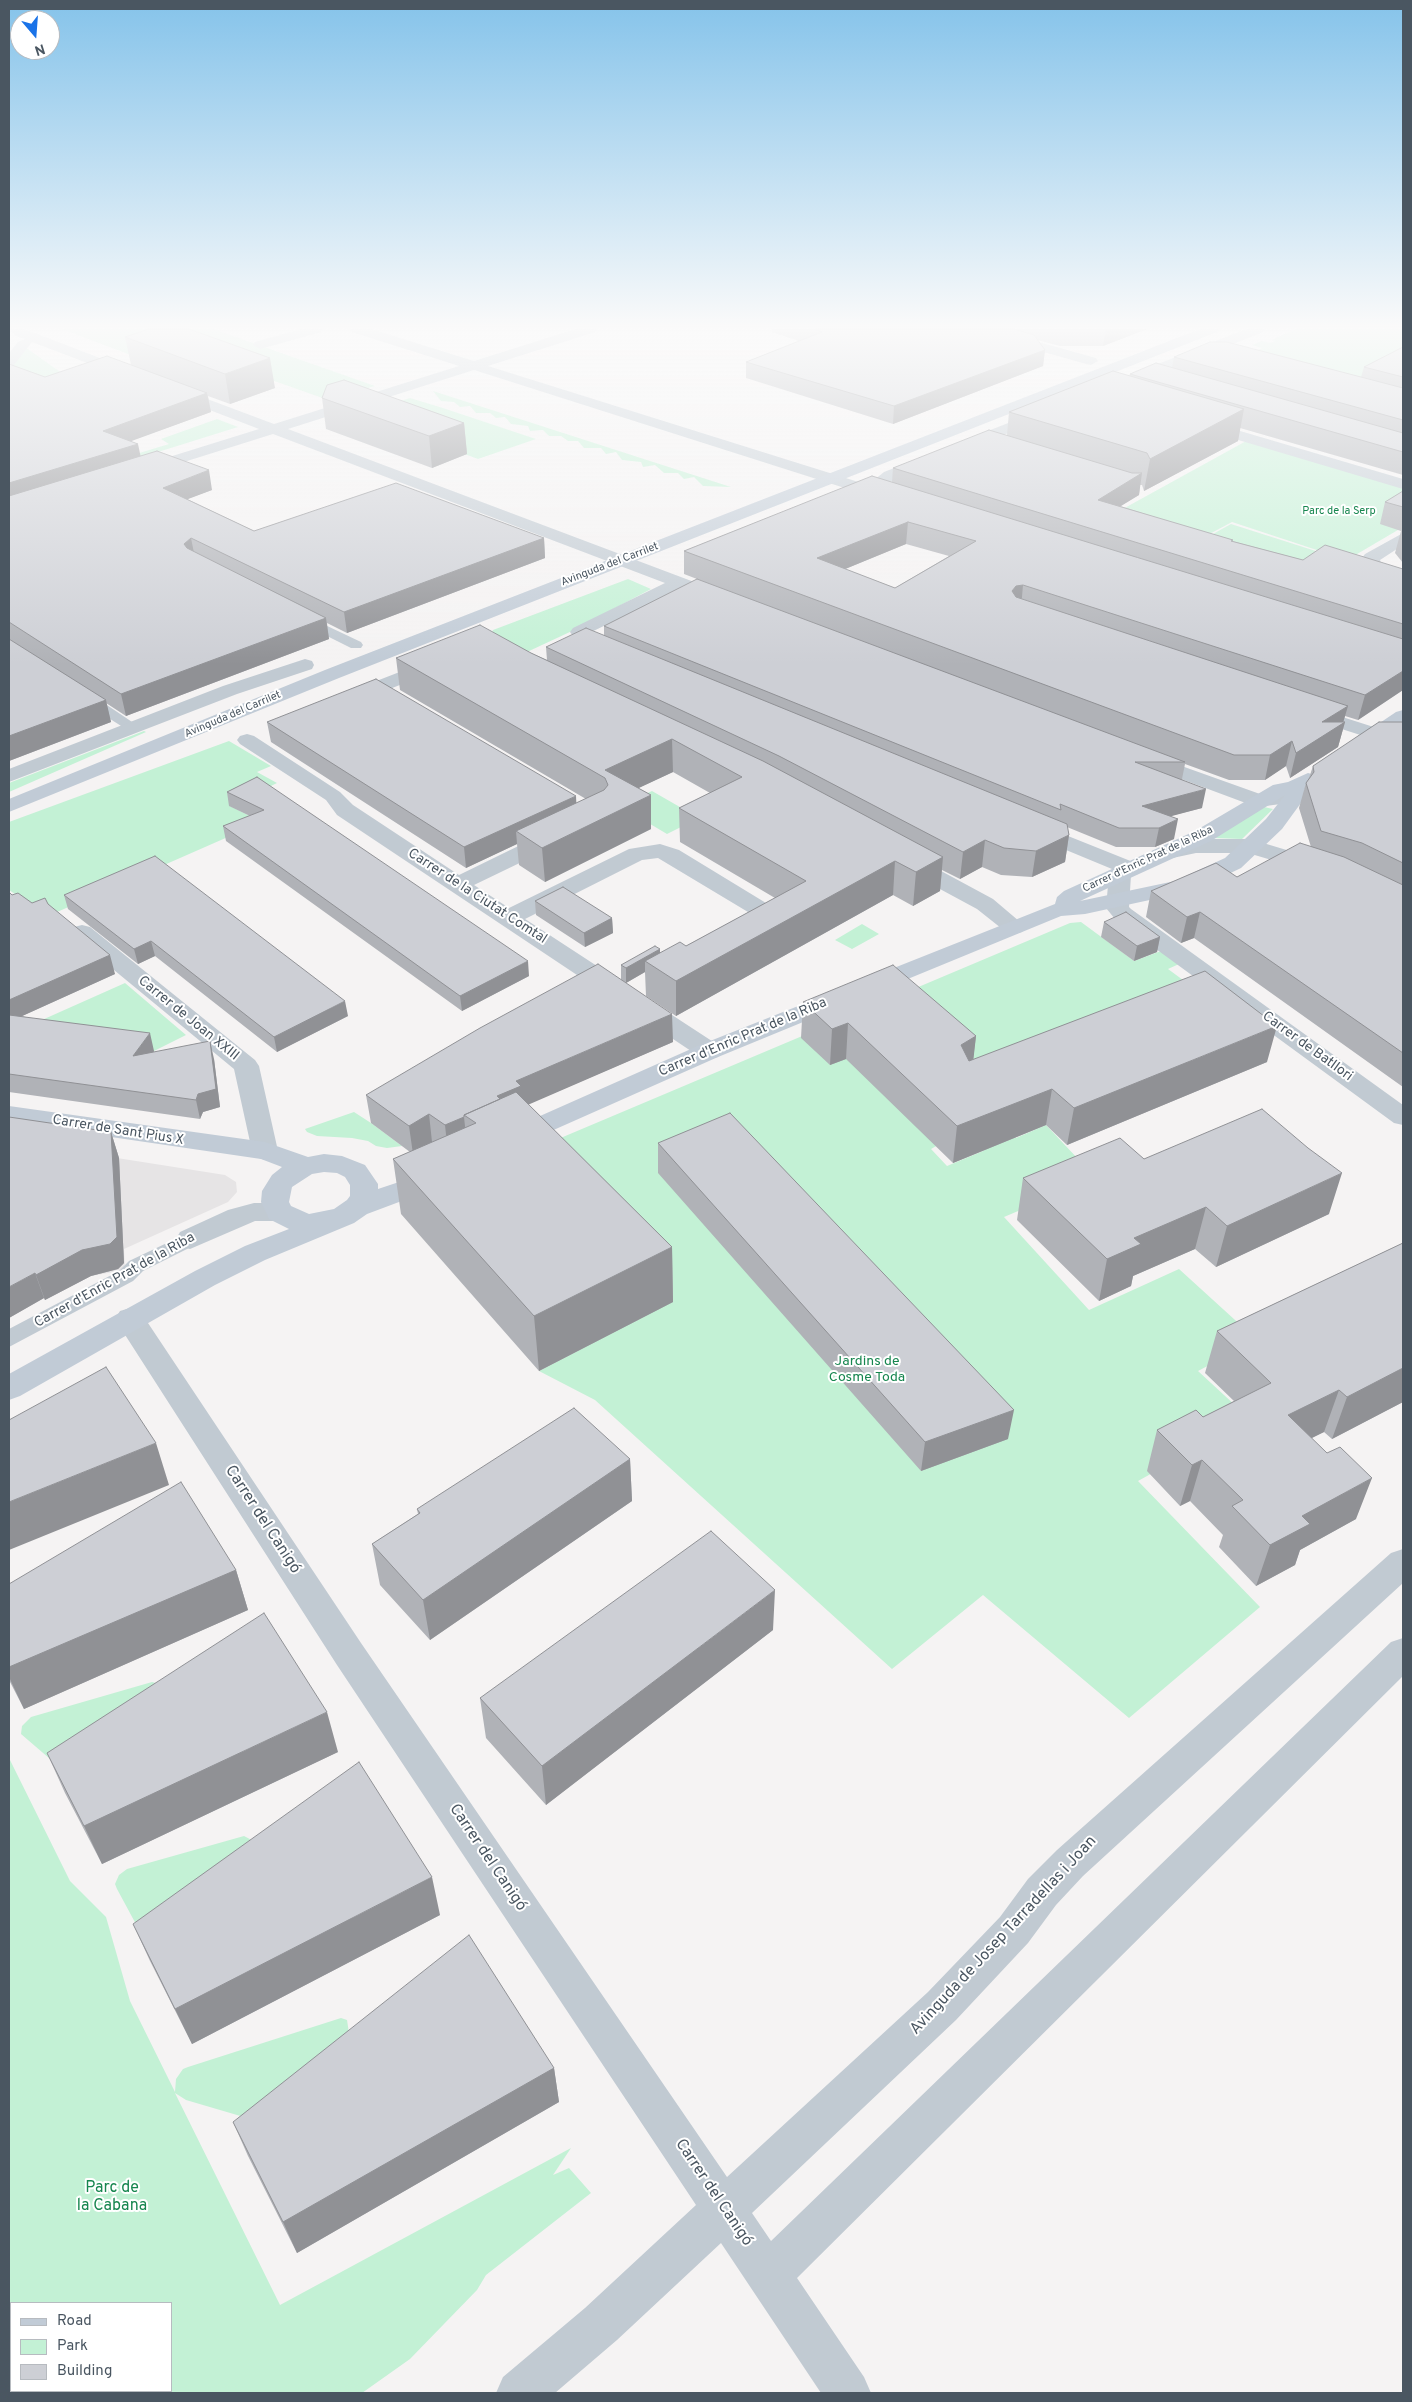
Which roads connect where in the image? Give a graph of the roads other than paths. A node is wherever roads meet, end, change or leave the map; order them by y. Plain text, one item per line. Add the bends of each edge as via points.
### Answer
1 (235, 441) edge
2 (306, 441) edge
3 (716, 441) edge
4 (912, 441) edge
5 (976, 441) joint
6 (1260, 441) edge
7 (1001, 449) edge
8 (808, 470) junction
9 (829, 471) junction
10 (129, 474) edge
11 (1403, 484) edge
12 (756, 490) dead end
13 (870, 491) junction
14 (844, 497) edge
15 (902, 501) edge
16 (1403, 538) edge
17 (598, 552) junction
18 (620, 552) junction
19 (671, 565) dead end
20 (653, 572) junction
21 (1403, 576) edge
22 (512, 585) dead end
23 (673, 586) dead end
24 (738, 604) edge
25 (290, 612) edge
26 (485, 614) junction
27 (374, 638) dead end
28 (471, 640) edge
29 (582, 642) edge
30 (356, 645) junction
31 (319, 659) junction
32 (447, 660) edge
33 (377, 688) junction
34 (74, 690) edge
35 (396, 698) edge
36 (336, 704) edge
37 (1289, 706) edge
38 (1401, 721) edge
39 (134, 728) junction
40 (1376, 734) junction
41 (256, 737) dead end
42 (1127, 752) edge
43 (1345, 755) edge
44 (1322, 770) edge
45 (9, 776) edge
46 (1294, 792) junction
47 (9, 797) edge
48 (1258, 802) junction
49 (9, 806) edge
50 (1015, 820) edge
51 (1274, 824) junction
52 (565, 832) edge
53 (1250, 846) junction
54 (1168, 852) junction
55 (890, 853) edge
56 (1125, 872) junction
57 (458, 884) junction
58 (1118, 899) junction
59 (1057, 910) junction
60 (63, 917) edge
61 (508, 918) junction
62 (1014, 927) junction
63 (722, 941) edge
64 (648, 983) edge
65 (626, 996) junction
66 (709, 1052) junction
67 (9, 1114) edge
68 (1403, 1117) edge
69 (227, 1146) junction
70 (494, 1146) edge
71 (265, 1150) junction
72 (306, 1166) junction
73 (355, 1171) junction
74 (282, 1181) junction
75 (357, 1207) junction
76 (282, 1214) junction
77 (327, 1222) junction
78 (190, 1239) joint
79 (255, 1253) junction
80 (130, 1319) junction
81 (9, 1339) edge
82 (9, 1388) edge
83 (1403, 1563) edge
84 (1403, 1653) edge
85 (724, 2210) junction
86 (768, 2275) junction
87 (519, 2393) edge
88 (848, 2393) edge

1 - 10 street
2 - 17 street
3 - 8 street
4 - 9 main road, Avinguda del Carrilet
5 - 7 street
5 - 13 street via 890,475
6 - 11 street
8 - 9 street
8 - 12 main road
9 - 13 street
9 - 18 main road, Avinguda del Carrilet
13 - 14 street
13 - 15 street
16 - 21 street via 1371,558 1375,568
17 - 18 street
17 - 22 main road, Avinguda del Carrilet
18 - 20 street
18 - 26 main road, Avinguda del Carrilet
19 - 20 street, Avinguda del Carrilet
20 - 24 street
23 - 29 street
25 - 30 lane
26 - 28 street via 470,632
26 - 49 main road, Avinguda del Carrilet
27 - 30 main road, Avinguda del Carrilet
30 - 31 main road, Avinguda del Carrilet
31 - 39 street, Avinguda del Carrilet
31 - 47 main road, Avinguda del Carrilet
32 - 33 street
33 - 35 street
33 - 36 street
34 - 39 lane
37 - 40 street
38 - 40 main road
39 - 45 street, Avinguda del Carrilet
40 - 43 main road
41 - 57 street, Carrer de la Ciutat Comtal via 333,796 345,810
42 - 48 street
44 - 46 main road, Carrer d'Enric Prat de la Riba
46 - 48 street
46 - 51 main road, Carrer d'Enric Prat de la Riba
48 - 54 main road, Carrer d'Enric Prat de la Riba via 1203,836
50 - 56 street
51 - 53 main road, Carrer d'Enric Prat de la Riba
51 - 53 street via 1291,842 1332,868
52 - 57 street
53 - 54 street via 1196,846
53 - 58 main road, Carrer d'Enric Prat de la Riba via 1233,863 1190,882
54 - 56 main road, Carrer d'Enric Prat de la Riba
55 - 62 street via 985,904
56 - 58 street
56 - 59 main road, Carrer d'Enric Prat de la Riba via 1072,896
57 - 61 street, Carrer de la Ciutat Comtal
58 - 59 main road, Carrer d'Enric Prat de la Riba
58 - 68 street, Carrer de Batllori via 1117,908 1123,914
59 - 62 main road, Carrer d'Enric Prat de la Riba
60 - 71 street, Carrer de Joan XXIII via 246,1066
61 - 63 street via 637,854 660,851 758,908 760,915 754,923
61 - 65 street, Carrer de la Ciutat Comtal
62 - 66 main road, Carrer d'Enric Prat de la Riba
64 - 65 street
65 - 66 street, Carrer de la Ciutat Comtal
66 - 70 main road, Carrer d'Enric Prat de la Riba
67 - 69 main road, Carrer de Sant Pius X
69 - 71 main road, Carrer de Sant Pius X
69 - 74 main road, Carrer de Sant Pius X via 272,1171
71 - 72 main road, Carrer de Sant Pius X
72 - 73 main road via 324,1163 342,1165
72 - 74 main road
73 - 75 main road via 364,1184 364,1196
73 - 75 main road via 381,1177 441,1169 421,1184
74 - 76 main road via 274,1202
75 - 77 main road
76 - 77 main road via 310,1224
76 - 78 street, Carrer d'Enric Prat de la Riba via 254,1212
76 - 79 main road via 270,1239
77 - 79 main road
78 - 81 lane, Carrer d'Enric Prat de la Riba
79 - 80 main road
80 - 82 main road
80 - 85 street, Carrer del Canigó via 355,1662
83 - 85 street, Avinguda de Josep Tarradellas i Joan via 1070,1863 1042,1892 1014,1930 942,2006
84 - 86 street
85 - 86 street, Carrer del Canigó
85 - 87 street, Avinguda de Josep Tarradellas i Joan via 601,2324
86 - 88 street, Carrer del Canigó

